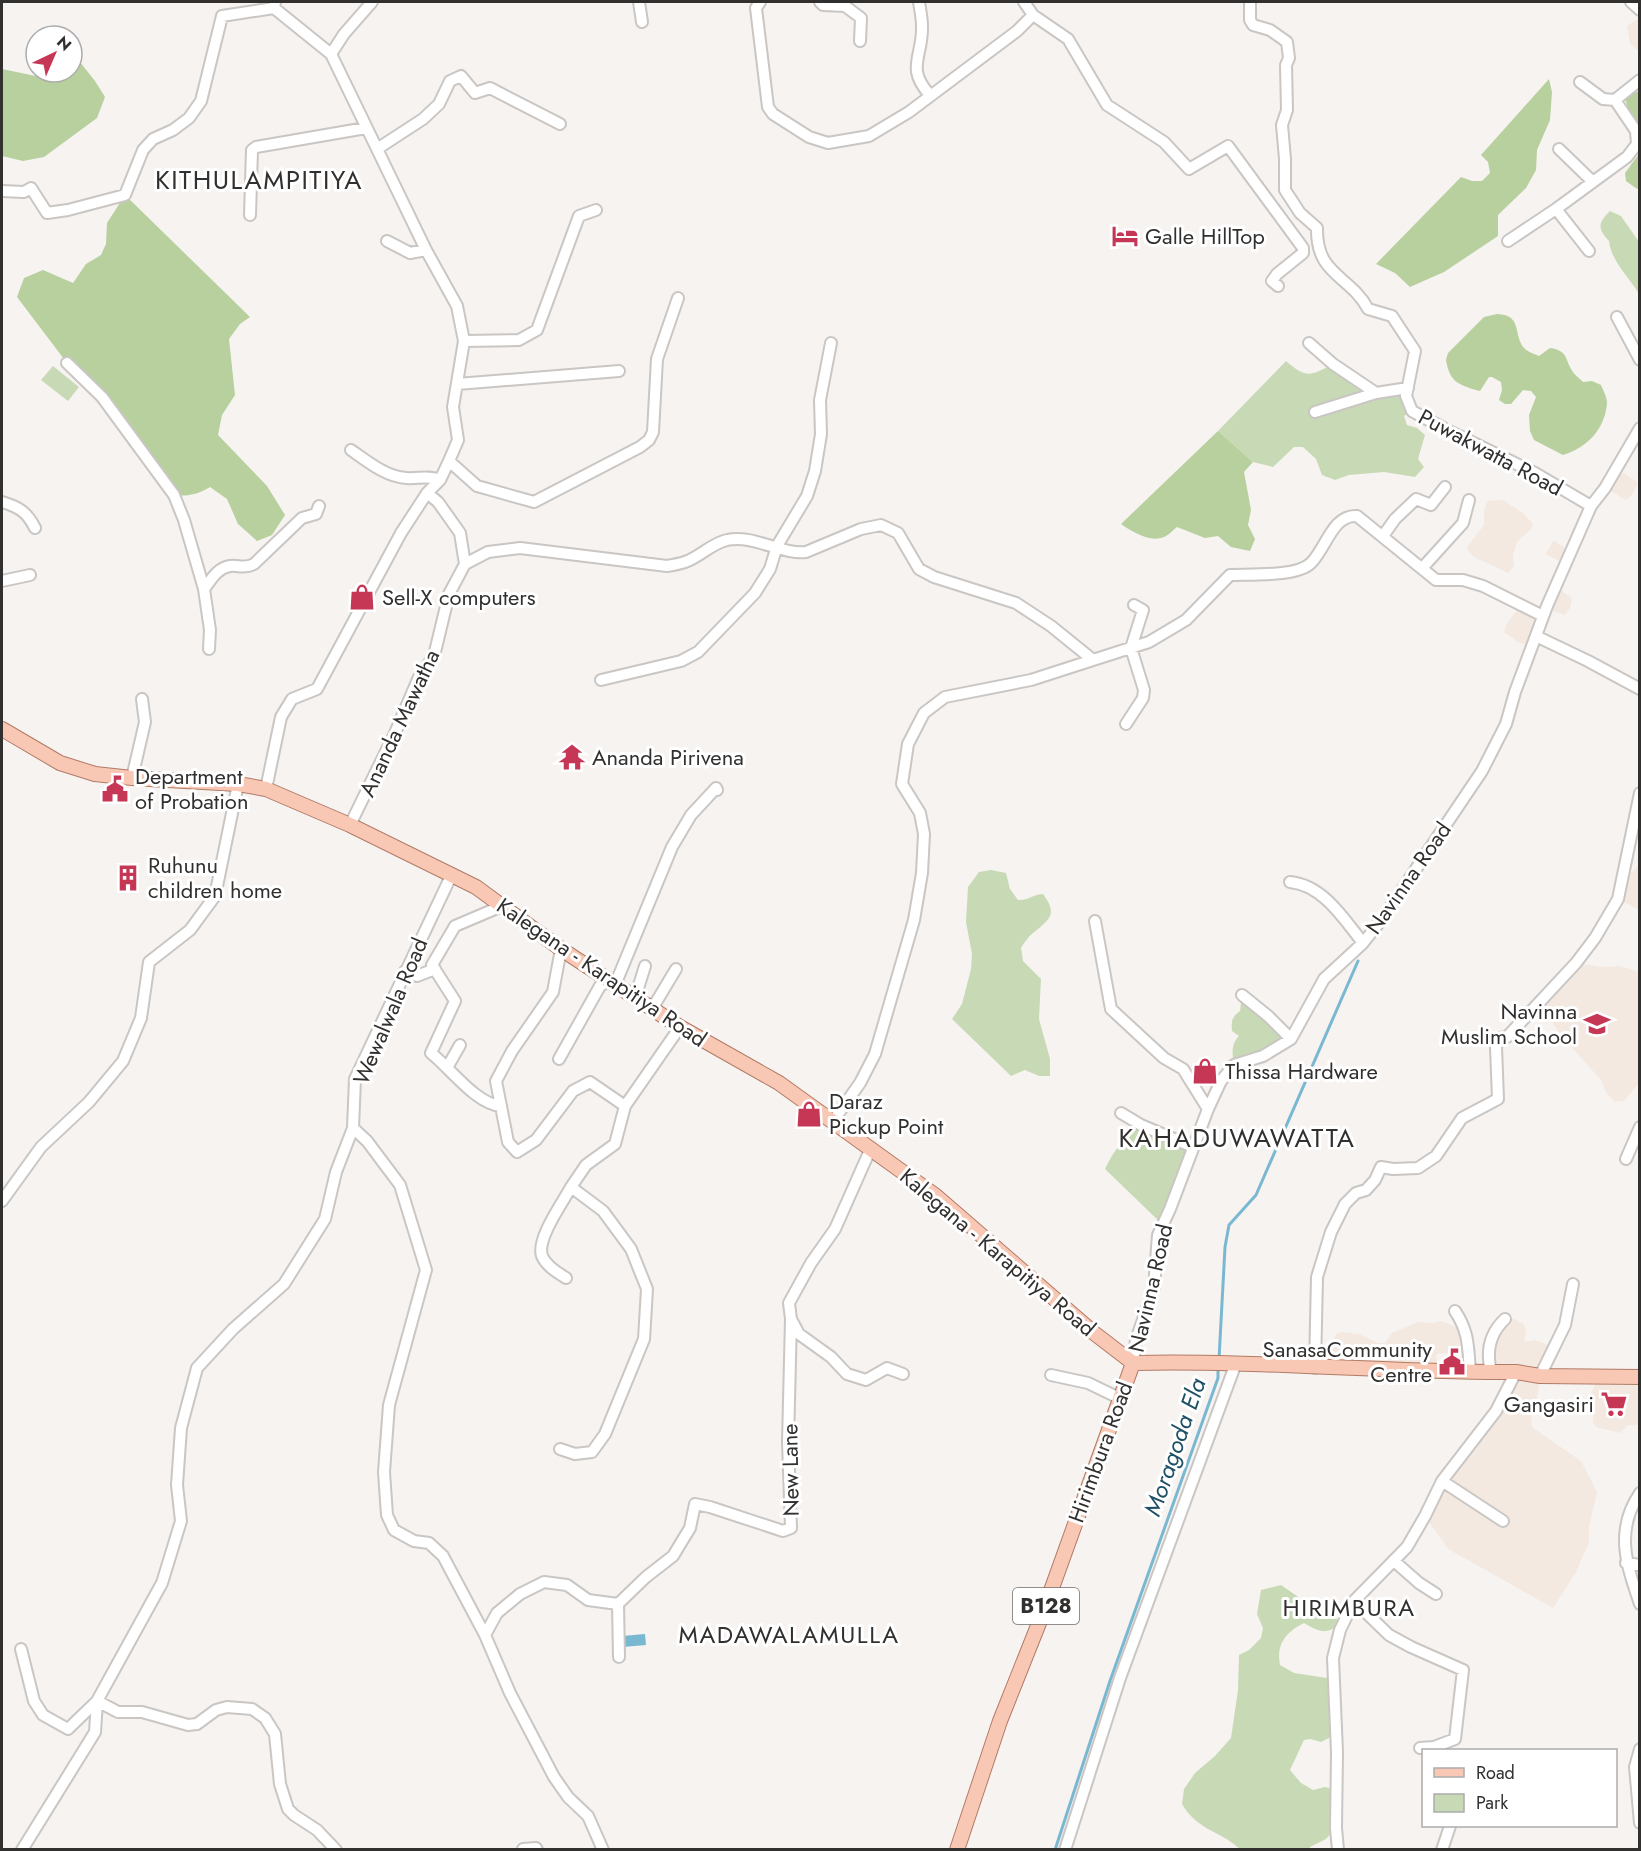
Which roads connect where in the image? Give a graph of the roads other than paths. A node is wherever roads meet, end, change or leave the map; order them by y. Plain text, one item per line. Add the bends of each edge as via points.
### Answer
1 (372, 2) edge
2 (639, 2) edge
3 (760, 2) edge
4 (820, 2) edge
5 (919, 2) edge
6 (1024, 2) edge
7 (1250, 2) edge
8 (1631, 2) edge
9 (275, 5) edge
10 (1640, 10) edge
11 (1033, 15) junction
12 (642, 22) dead end
13 (860, 41) dead end
14 (331, 54) junction
15 (1640, 80) edge
16 (1580, 82) dead end
17 (930, 95) junction
18 (1615, 100) junction
19 (560, 124) dead end
20 (366, 128) junction
21 (377, 149) junction
22 (1559, 149) dead end
23 (1593, 182) junction
24 (2, 191) edge
25 (1556, 209) junction
26 (596, 210) dead end
27 (250, 215) dead end
28 (387, 240) dead end
29 (1509, 242) dead end
30 (1317, 244) junction
31 (1303, 248) junction
32 (426, 250) junction
33 (1589, 251) dead end
34 (1278, 286) dead end
35 (678, 298) dead end
36 (1617, 317) dead end
37 (464, 341) junction
38 (831, 343) dead end
39 (1309, 343) dead end
40 (1640, 360) edge
41 (67, 363) dead end
42 (619, 371) dead end
43 (457, 384) junction
44 (1407, 388) junction
45 (1376, 393) junction
46 (1315, 412) dead end
47 (1640, 428) edge
48 (351, 450) dead end
49 (449, 461) junction
50 (440, 480) junction
51 (1445, 488) dead end
52 (427, 493) junction
53 (1469, 500) dead end
54 (2, 502) edge
55 (319, 506) dead end
56 (1591, 506) junction
57 (35, 528) dead end
58 (1383, 536) junction
59 (777, 546) junction
60 (465, 564) junction
61 (1424, 570) junction
62 (30, 574) dead end
63 (2, 581) edge
64 (204, 589) junction
65 (1134, 605) dead end
66 (1543, 616) junction
67 (1535, 638) junction
68 (1131, 648) junction
69 (209, 649) dead end
70 (1092, 660) junction
71 (601, 680) dead end
72 (1640, 689) edge
73 (142, 699) dead end
74 (1126, 724) dead end
75 (2, 729) edge
76 (132, 778) junction
77 (238, 784) junction
78 (266, 789) junction
79 (717, 790) dead end
80 (1639, 797) edge
81 (350, 825) junction
82 (452, 874) junction
83 (1290, 882) dead end
84 (502, 906) junction
85 (1095, 921) dead end
86 (1363, 943) junction
87 (561, 949) junction
88 (645, 966) dead end
89 (435, 969) junction
90 (676, 969) dead end
91 (405, 971) junction
92 (612, 983) junction
93 (1242, 995) dead end
94 (635, 998) junction
95 (652, 1009) junction
96 (680, 1027) junction
97 (1291, 1039) junction
98 (460, 1045) dead end
99 (559, 1059) dead end
100 (448, 1066) junction
101 (501, 1106) junction
102 (625, 1106) junction
103 (1208, 1109) junction
104 (1121, 1113) dead end
105 (833, 1122) junction
106 (1640, 1126) edge
107 (353, 1128) junction
108 (1193, 1147) junction
109 (871, 1148) junction
110 (1626, 1159) dead end
111 (571, 1187) junction
112 (2, 1201) edge
113 (566, 1278) dead end
114 (1573, 1284) dead end
115 (1455, 1311) dead end
116 (791, 1319) junction
117 (1505, 1319) dead end
118 (1133, 1363) junction
119 (1232, 1363) junction
120 (1315, 1368) junction
121 (1470, 1371) junction
122 (1491, 1372) junction
123 (1516, 1372) junction
124 (903, 1374) dead end
125 (1051, 1375) dead end
126 (1540, 1376) junction
127 (1640, 1377) edge
128 (1119, 1398) junction
129 (560, 1449) dead end
130 (1442, 1480) junction
131 (1640, 1494) edge
132 (1503, 1521) dead end
133 (1394, 1561) junction
134 (1626, 1563) junction
135 (1640, 1565) edge
136 (1436, 1594) dead end
137 (1354, 1601) junction
138 (1640, 1604) edge
139 (618, 1605) junction
140 (484, 1635) junction
141 (21, 1649) dead end
142 (620, 1657) dead end
143 (97, 1701) junction
144 (1420, 1748) dead end
145 (1640, 1749) edge
146 (1638, 1778) edge
147 (1640, 1823) edge
148 (1450, 1827) edge
149 (523, 1849) edge
150 (22, 1850) edge
151 (336, 1850) edge
152 (537, 1850) edge
153 (603, 1850) edge
154 (957, 1850) edge
155 (1065, 1850) edge
156 (1338, 1850) edge
157 (1442, 1850) edge

1 - 14 street
2 - 12 street
3 - 17 street via 756,8 768,106 773,114 809,137 828,143 869,136
4 - 13 street via 845,6 861,18
5 - 17 street via 922,26 916,70 919,82
6 - 11 street
7 - 30 street, Puwakwatta Road via 1253,25 1270,30 1287,42 1287,110 1282,125 1285,190 1300,213 1317,228
8 - 10 street
9 - 14 street
9 - 24 street via 222,16 201,101 189,118 153,139 143,150 125,195 47,213 31,188 24,192
11 - 17 street via 1017,32
11 - 31 street via 1068,39 1107,105 1164,142 1189,169 1228,146
14 - 20 street
15 - 18 street
16 - 18 street via 1603,99
18 - 23 street via 1636,131 1637,144 1627,157
19 - 21 street via 490,88 476,93 461,76 450,81 439,104 423,120
20 - 21 street
20 - 27 street via 256,147 252,150
21 - 32 street
22 - 23 street
23 - 25 street
25 - 29 street
25 - 33 street
26 - 37 street via 579,216 537,330 519,340
28 - 32 street via 410,253
30 - 31 street
30 - 44 street, Puwakwatta Road via 1328,268 1363,299 1368,309 1392,316 1415,351
31 - 34 street via 1272,281
32 - 37 street via 457,306
35 - 49 street via 657,359 653,432 640,447 534,502 477,486
36 - 40 street
37 - 43 street
38 - 59 street via 820,400 821,434 815,471 807,496
39 - 45 street
41 - 64 street via 102,397 174,495
42 - 43 street
43 - 49 street via 453,407 458,440
44 - 45 street
44 - 56 street, Puwakwatta Road via 1412,411
45 - 46 street
47 - 56 street, Navinna Road
48 - 50 street via 374,467 405,478 432,476
49 - 50 street
50 - 52 street
51 - 58 street via 1431,505 1416,499
52 - 60 street via 460,533
52 - 78 street via 401,533 317,689 292,699 281,717
53 - 61 street via 1463,523
54 - 57 street via 19,507
55 - 64 street via 316,514 302,518 254,564 247,568 230,566 217,572
56 - 66 street, Navinna Road
58 - 61 street
58 - 68 street via 1357,516 1341,520 1311,563 1300,570 1230,575 1186,620
59 - 60 street via 727,540 686,562 667,566 520,548 488,552
59 - 70 street via 806,552 880,525 898,533 919,569 1016,603 1052,626
59 - 71 street via 770,569 755,592 698,652 681,661
60 - 81 street, Ananda Mawatha via 448,594 434,657 419,677
61 - 66 street via 1436,580 1463,580 1483,586
62 - 63 street
64 - 69 street
65 - 68 street via 1143,610
66 - 67 street, Navinna Road
67 - 72 street
67 - 86 street, Navinna Road via 1495,748
68 - 70 street
68 - 74 street via 1144,690
70 - 105 street via 1031,680 945,697 924,713 908,744 902,784 920,813 924,834 914,920 875,1054
73 - 76 street via 145,722
75 - 76 main road, Kalegana - Karapitiya Road via 60,763 95,774
76 - 77 main road, Kalegana - Karapitiya Road
77 - 78 main road, Kalegana - Karapitiya Road
77 - 112 street via 215,896 190,930 149,963 141,1018 123,1061 89,1102 41,1147
78 - 81 main road, Kalegana - Karapitiya Road
79 - 92 street via 691,815 672,847
80 - 120 street via 1620,893 1595,938 1540,1004 1507,1037 1499,1038 1498,1099 1462,1118 1436,1156 1418,1168 1381,1167 1366,1190 1356,1193 1345,1204 1331,1232 1317,1277
81 - 82 main road, Kalegana - Karapitiya Road
82 - 84 main road, Kalegana - Karapitiya Road
82 - 91 street, Wewalwala Road
83 - 86 street via 1309,886 1327,900
84 - 87 main road, Kalegana - Karapitiya Road
84 - 89 street via 455,926 432,965
85 - 103 street via 1111,1009 1164,1058 1183,1069
86 - 97 street, Navinna Road via 1324,979
87 - 92 main road, Kalegana - Karapitiya Road
87 - 101 street via 553,992 496,1081
88 - 94 street
89 - 91 street via 417,976
89 - 100 street via 455,1001 431,1053
90 - 95 street
91 - 107 street, Wewalwala Road via 355,1079
92 - 94 main road, Kalegana - Karapitiya Road
92 - 99 street via 600,986
93 - 97 street
94 - 95 main road, Kalegana - Karapitiya Road
95 - 96 main road, Kalegana - Karapitiya Road
96 - 102 street
96 - 105 main road, Kalegana - Karapitiya Road via 779,1083
97 - 103 street, Navinna Road via 1263,1056 1234,1065 1221,1081
98 - 100 street
100 - 101 street via 472,1092 492,1106
101 - 102 street via 508,1142 517,1152 536,1140 573,1091 590,1082
102 - 111 street via 615,1144 586,1165
103 - 108 street, Navinna Road
104 - 108 street
105 - 109 main road, Kalegana - Karapitiya Road
106 - 110 street
107 - 140 street via 400,1185 426,1270 389,1405 384,1472 387,1515 394,1530 414,1541 429,1543 443,1556
107 - 143 street, Wewalwala Road via 336,1172 325,1219 284,1284 233,1329 197,1368 181,1428 177,1485 181,1521 162,1583
108 - 118 street, Navinna Road via 1158,1235 1154,1288 1136,1340
109 - 116 street, New Lane via 835,1228 789,1303
109 - 118 main road, Kalegana - Karapitiya Road via 936,1196
111 - 113 street via 541,1241 542,1256
111 - 129 street via 610,1220 631,1249 647,1289 644,1339 605,1434 592,1452 575,1454
114 - 126 street via 1565,1325
115 - 121 street via 1468,1341
116 - 124 street via 799,1334 847,1374 866,1380 887,1368
116 - 139 street, New Lane via 791,1528 783,1531 695,1504 690,1528 673,1556
117 - 122 street via 1492,1338 1487,1356
118 - 119 main road, Hirimbura Road
118 - 128 main road, Hirimbura Road / B128
119 - 120 main road, Hirimbura Road
119 - 155 street via 1120,1678
120 - 121 main road, Hirimbura Road
121 - 122 main road, Hirimbura Road
122 - 123 main road, Hirimbura Road
123 - 126 main road, Hirimbura Road
123 - 130 street via 1496,1411
125 - 128 street via 1088,1383
126 - 127 main road, Hirimbura Road
128 - 154 main road, Hirimbura Road / B128 via 1043,1613 1000,1721
130 - 132 street
130 - 133 street via 1407,1547
131 - 134 street via 1624,1532
133 - 136 street
133 - 137 street
134 - 135 street
134 - 138 street
137 - 144 street via 1389,1635 1463,1670 1455,1739
137 - 156 street via 1333,1658
139 - 140 street via 588,1600 567,1585 544,1582 519,1594 497,1613
139 - 142 street
140 - 153 street via 554,1777 588,1816
141 - 143 street via 34,1701 43,1715 68,1729
143 - 150 street, Wewalwala Road via 95,1732
143 - 151 street via 118,1712 142,1712 188,1725 227,1707 252,1709 265,1718 275,1734 280,1784 288,1809
145 - 146 street via 1635,1767
146 - 147 street
148 - 157 street
149 - 152 street

